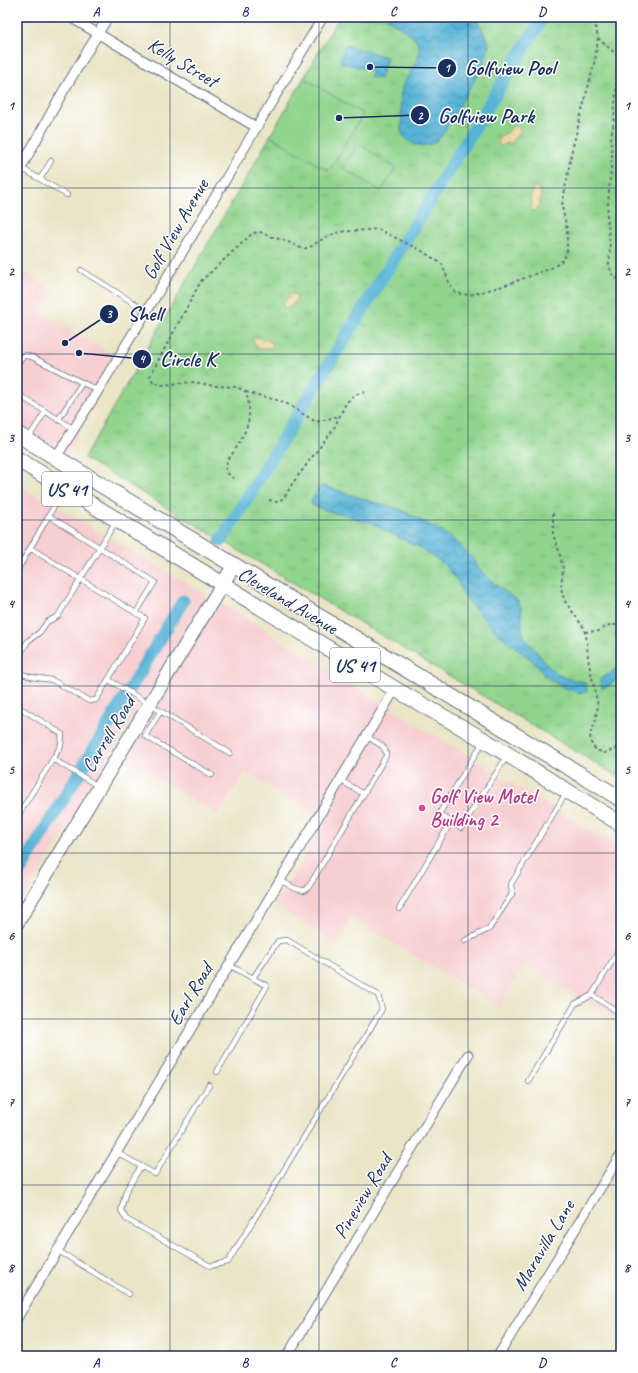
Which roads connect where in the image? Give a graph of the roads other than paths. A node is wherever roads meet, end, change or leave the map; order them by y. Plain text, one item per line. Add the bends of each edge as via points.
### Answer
1 (70, 17) edge
2 (108, 17) edge
3 (323, 17) edge
4 (98, 34) junction
5 (256, 127) junction
6 (51, 161) dead end
7 (19, 171) edge
8 (40, 179) junction
9 (66, 195) dead end
10 (81, 270) dead end
11 (148, 312) junction
12 (17, 364) edge
13 (82, 383) junction
14 (97, 390) junction
15 (17, 394) edge
16 (22, 397) junction
17 (17, 404) edge
18 (45, 412) junction
19 (58, 420) junction
20 (74, 429) junction
21 (22, 437) edge
22 (56, 457) junction
23 (17, 459) edge
24 (65, 488) junction
25 (49, 516) junction
26 (117, 520) junction
27 (30, 548) junction
28 (100, 548) junction
29 (234, 565) junction
30 (17, 571) edge
31 (81, 578) junction
32 (222, 584) junction
33 (136, 613) junction
34 (17, 659) edge
35 (17, 672) edge
36 (109, 680) junction
37 (395, 689) junction
38 (17, 706) edge
39 (155, 709) junction
40 (367, 737) junction
41 (484, 740) junction
42 (230, 753) dead end
43 (508, 756) junction
44 (53, 759) junction
45 (212, 775) dead end
46 (340, 780) junction
47 (95, 784) junction
48 (567, 791) junction
49 (364, 794) junction
50 (621, 799) edge
51 (17, 817) edge
52 (452, 822) junction
53 (621, 824) edge
54 (280, 880) junction
55 (399, 909) dead end
56 (18, 921) edge
57 (464, 941) dead end
58 (621, 946) edge
59 (229, 965) junction
60 (253, 978) junction
61 (592, 995) junction
62 (621, 1014) edge
63 (468, 1055) dead end
64 (217, 1072) dead end
65 (528, 1081) dead end
66 (209, 1085) dead end
67 (116, 1152) junction
68 (621, 1154) edge
69 (141, 1166) junction
70 (58, 1250) junction
71 (129, 1294) dead end
72 (17, 1318) edge
73 (287, 1356) edge
74 (498, 1356) edge

1 - 4 street, Kelly Street
2 - 4 street
3 - 5 street, Golf View Avenue
4 - 5 street, Kelly Street
4 - 7 street
5 - 11 street, Golf View Avenue
6 - 8 lane
7 - 8 lane
8 - 9 lane
10 - 11 lane
11 - 14 street, Golf View Avenue
12 - 13 lane via 25,355 32,357
13 - 14 lane
13 - 19 lane
14 - 20 street, Golf View Avenue
15 - 16 lane
16 - 17 lane
16 - 18 lane
18 - 19 lane
18 - 21 lane
19 - 20 lane
20 - 22 street, Golf View Avenue
21 - 22 main road, Cleveland Avenue / US 41
22 - 29 main road, Cleveland Avenue / US 41
23 - 24 main road, Cleveland Avenue / US 41
24 - 25 lane
24 - 26 main road, Cleveland Avenue / US 41
25 - 27 lane
25 - 28 lane
26 - 28 lane
26 - 32 main road, Cleveland Avenue / US 41
27 - 30 lane
27 - 31 lane
28 - 31 lane
28 - 33 lane via 155,582
29 - 32 street, Carrell Road
29 - 50 main road, Cleveland Avenue / US 41
31 - 33 lane
31 - 34 lane via 58,616 47,622 40,632 28,641
32 - 37 main road, Cleveland Avenue / US 41
32 - 39 street, Carrell Road
33 - 36 lane via 145,618
35 - 36 lane via 31,678 52,680 89,701 96,700
36 - 39 lane
37 - 40 street, Earl Road
37 - 41 main road, Cleveland Avenue / US 41
38 - 44 lane via 62,734 61,746
39 - 42 lane
39 - 45 lane via 145,736
39 - 47 street, Carrell Road
40 - 46 street, Earl Road
40 - 49 lane via 387,752
41 - 43 main road, Cleveland Avenue / US 41
41 - 52 lane via 439,814
43 - 48 main road, Cleveland Avenue / US 41
43 - 52 lane via 461,828
44 - 47 lane
44 - 51 lane
46 - 49 lane
46 - 54 street, Earl Road
47 - 56 street, Carrell Road
48 - 50 main road via 593,799
48 - 53 main road, Cleveland Avenue / US 41
48 - 57 lane via 511,884 512,894 490,929
49 - 54 lane via 308,888 304,891
52 - 55 lane
54 - 59 street, Earl Road
58 - 61 lane
59 - 60 lane
59 - 67 street, Earl Road
60 - 64 lane via 268,986
60 - 69 lane via 278,941 287,940 378,995 382,1009 228,1262 210,1266 126,1219 121,1210 126,1191
61 - 62 lane
61 - 65 lane via 575,1004
63 - 73 street, Pineview Road
66 - 69 lane via 155,1174
67 - 69 lane
67 - 70 street, Earl Road
68 - 74 street, Maravilla Lane
70 - 71 lane
70 - 72 street, Earl Road

